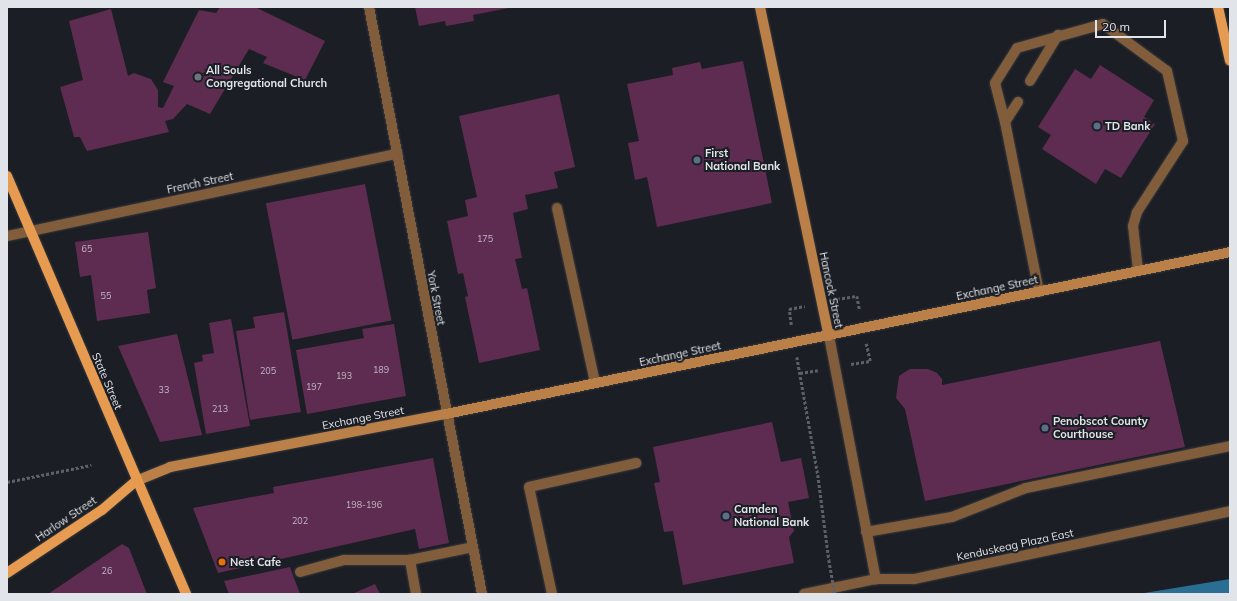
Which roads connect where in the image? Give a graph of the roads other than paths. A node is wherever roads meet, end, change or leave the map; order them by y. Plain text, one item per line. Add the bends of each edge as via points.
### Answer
1 (369, 7) edge
2 (760, 7) edge
3 (1218, 7) edge
4 (1058, 35) junction
5 (1230, 61) edge
6 (1030, 81) dead end
7 (1018, 102) dead end
8 (1005, 122) junction
9 (397, 154) junction
10 (7, 176) edge
11 (557, 208) dead end
12 (32, 231) junction
13 (7, 236) edge
14 (1230, 252) edge
15 (1138, 270) junction
16 (1039, 292) junction
17 (828, 336) junction
18 (595, 384) junction
19 (446, 414) junction
20 (1230, 446) edge
21 (636, 463) dead end
22 (136, 481) junction
23 (1230, 511) edge
24 (866, 532) junction
25 (472, 547) junction
26 (410, 560) junction
27 (300, 572) dead end
28 (7, 573) edge
29 (876, 580) junction
30 (186, 594) edge
31 (416, 594) edge
32 (482, 594) edge
33 (552, 594) edge
34 (804, 594) edge

1 - 9 street, York Street
2 - 17 street, Hancock Street
3 - 5 main road
4 - 6 street
4 - 8 street via 1018,48 995,83
4 - 15 street via 1103,24 1167,71 1183,141 1137,212 1132,226
7 - 8 street
8 - 16 street
9 - 12 street, French Street
9 - 19 street, York Street
10 - 12 main road, State Street
11 - 18 street
12 - 13 street, French Street
12 - 22 main road, State Street
14 - 15 street, Exchange Street
15 - 16 street, Exchange Street
16 - 17 street, Exchange Street
17 - 18 street, Exchange Street
17 - 24 street, Hancock Street
18 - 19 street, Exchange Street
19 - 22 street, Exchange Street via 170,467
19 - 25 street, York Street
20 - 24 street via 1026,488 952,516
21 - 33 street via 529,488
22 - 28 main road, Harlow Street via 102,510
22 - 30 main road, State Street
23 - 29 street, Kenduskeag Plaza East via 914,579
24 - 29 street, Hancock Street
25 - 26 street
25 - 32 street, York Street
26 - 27 street via 344,560
26 - 31 street
29 - 34 street, Kenduskeag Plaza East

